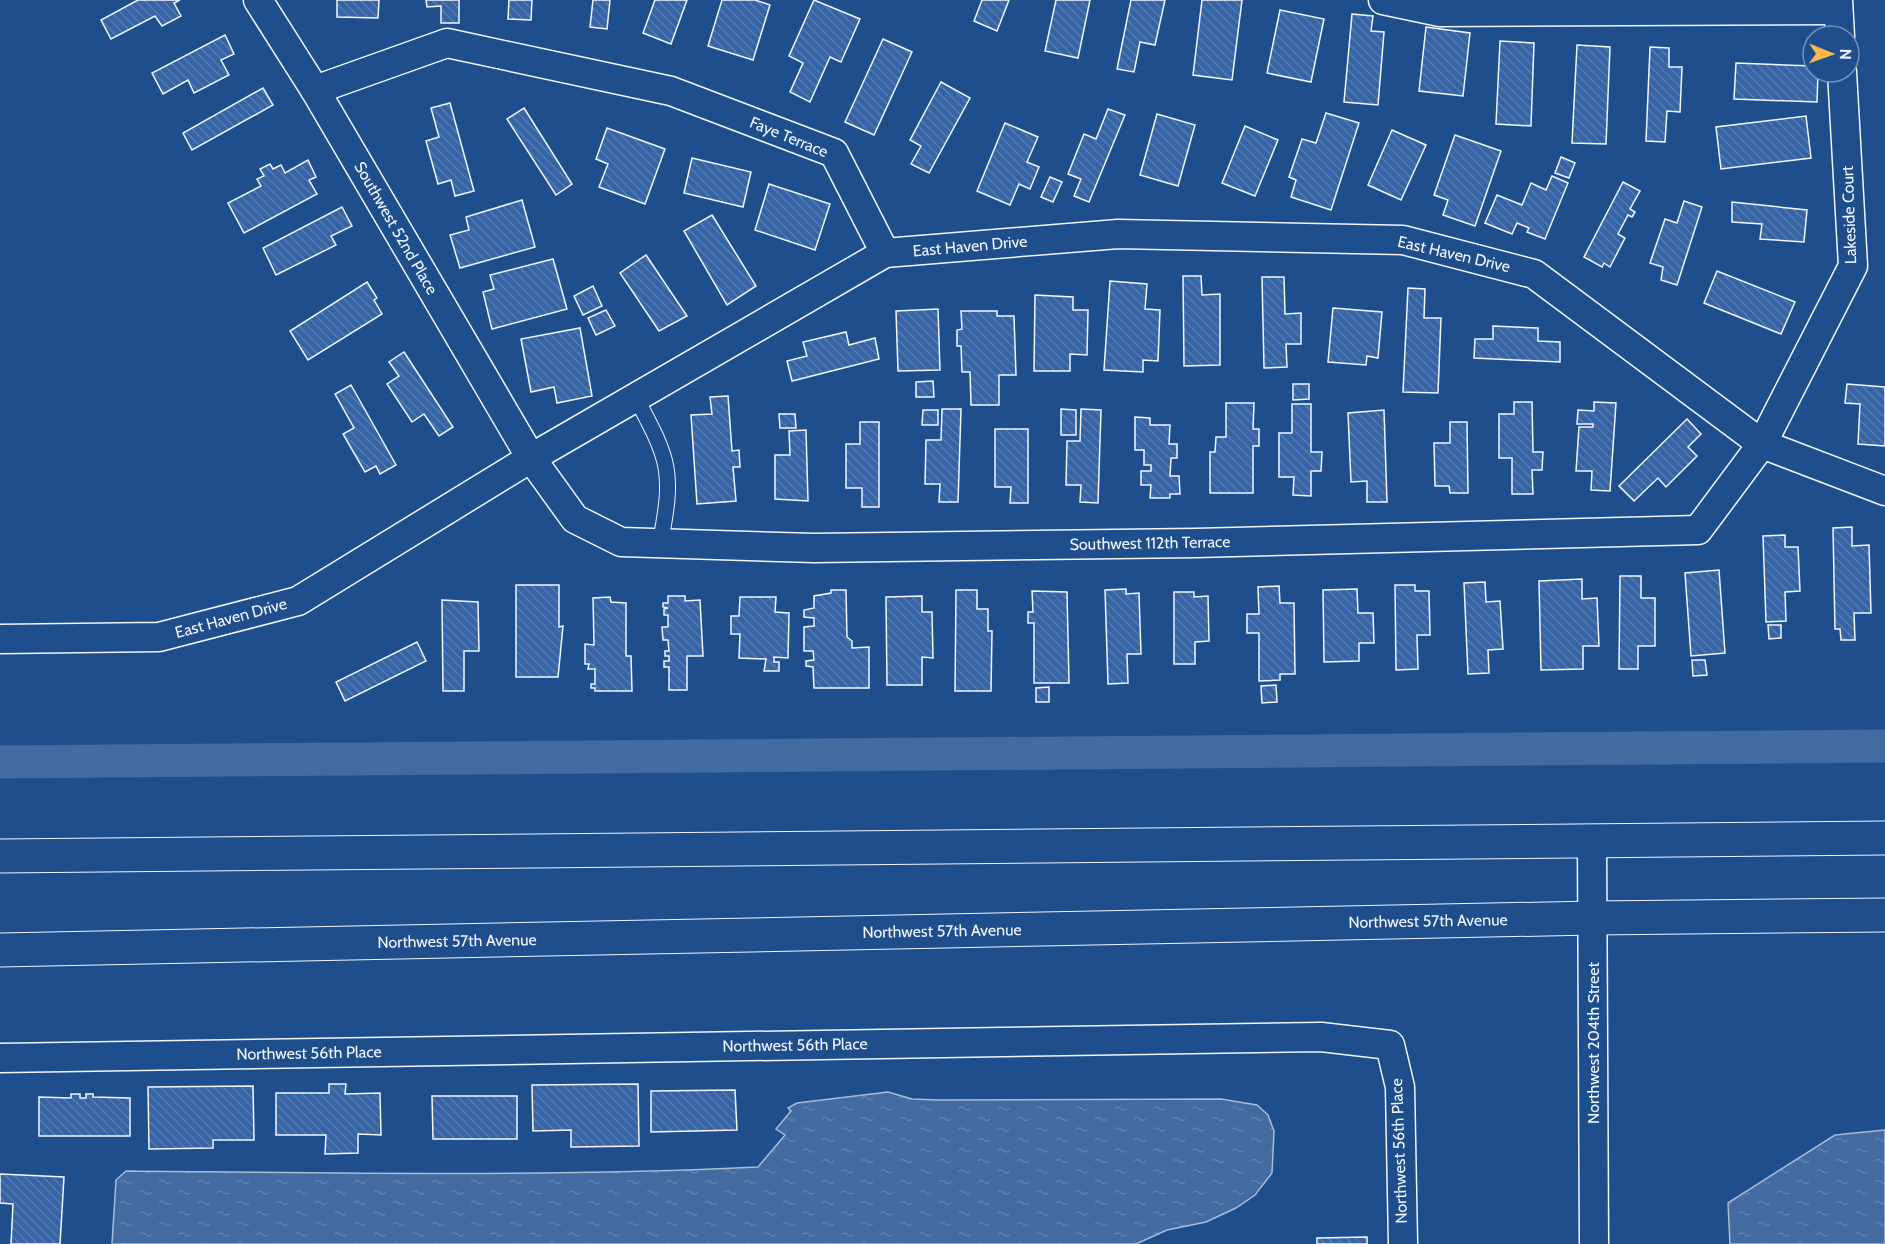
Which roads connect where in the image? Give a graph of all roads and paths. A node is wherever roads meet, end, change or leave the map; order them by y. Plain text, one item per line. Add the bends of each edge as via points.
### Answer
1 (258, 0) edge
2 (1383, 0) edge
3 (1839, 15) edge
4 (1843, 84) edge
5 (315, 90) junction
6 (885, 253) junction
7 (636, 398) junction
8 (1762, 444) junction
9 (531, 458) junction
10 (1885, 491) edge
11 (660, 544) junction
12 (0, 639) edge
13 (1885, 838) edge
14 (1592, 843) junction
15 (0, 856) edge
16 (1885, 915) edge
17 (1593, 918) junction
18 (0, 950) edge
19 (0, 1058) edge
20 (1403, 1244) edge
21 (1594, 1244) edge

1 - 5 street, Southwest 52nd Place
2 - 3 street via 1440,12
4 - 8 street, Lakeside Court via 1853,266
5 - 6 street, Faye Terrace via 447,43 671,91 834,153
5 - 9 street, Southwest 52nd Place
6 - 7 street
6 - 8 street, East Haven Drive via 1118,234 1403,240 1534,274
7 - 9 street
7 - 11 lane via 665,454 668,505
8 - 10 street, East Haven Drive
8 - 11 street, Southwest 112th Terrace via 1698,530 1196,543 814,548
9 - 11 street, Southwest 112th Terrace via 575,519 621,542
9 - 12 street, East Haven Drive via 298,601 159,637
13 - 14 main road
14 - 15 main road
14 - 17 street, Northwest 204th Street
16 - 17 main road, Northwest 57th Avenue
17 - 18 main road, Northwest 57th Avenue
17 - 21 street, Northwest 204th Street
19 - 20 street, Northwest 56th Place via 1321,1037 1390,1045 1400,1087

